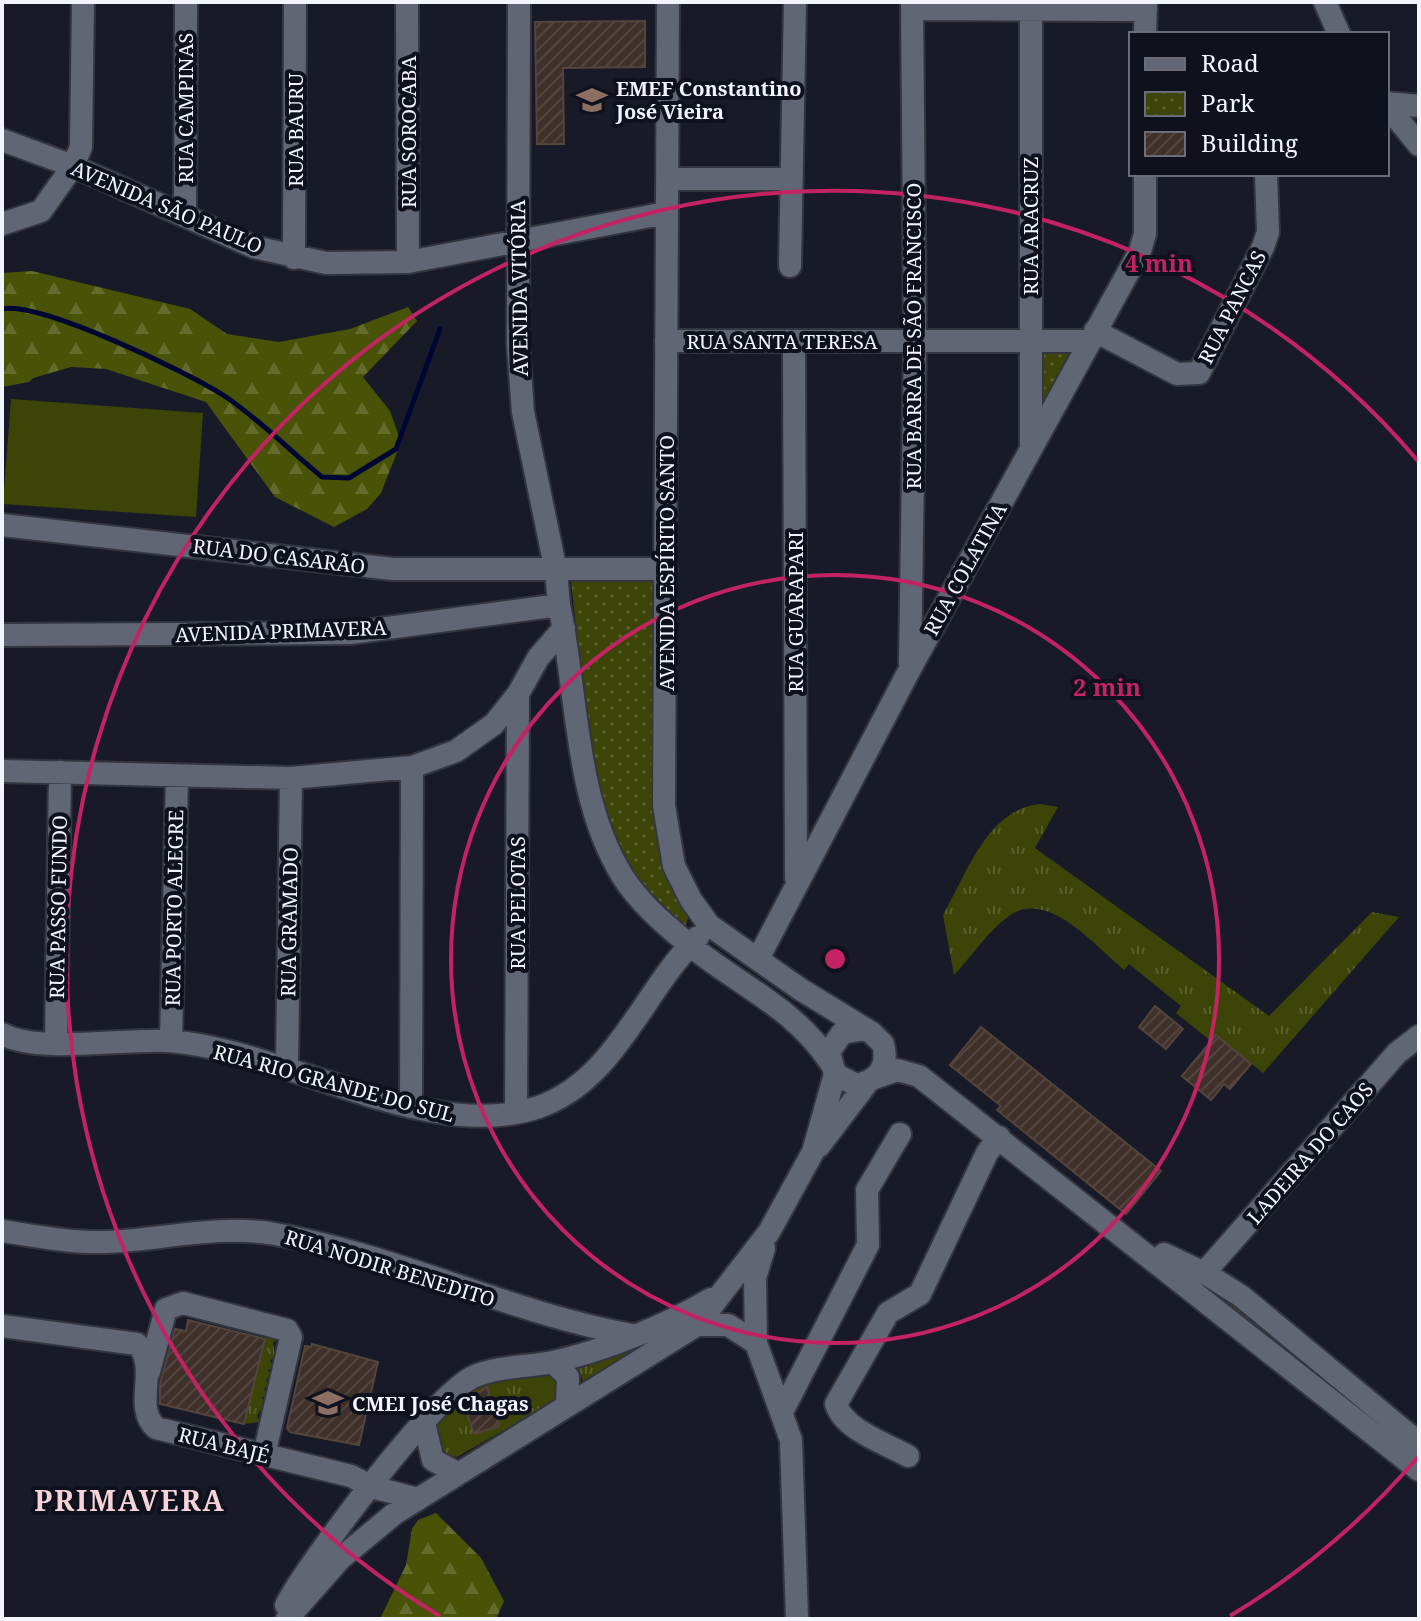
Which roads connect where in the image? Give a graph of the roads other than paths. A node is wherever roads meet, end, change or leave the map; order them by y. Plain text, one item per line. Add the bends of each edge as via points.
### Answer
1 (83, 2) edge
2 (186, 2) edge
3 (295, 2) edge
4 (407, 2) edge
5 (519, 2) edge
6 (668, 2) edge
7 (795, 2) edge
8 (1325, 2) edge
9 (912, 6) edge
10 (1030, 6) edge
11 (1146, 6) edge
12 (1145, 32) edge
13 (1338, 32) edge
14 (1389, 105) edge
15 (1419, 106) edge
16 (1389, 108) edge
17 (2, 140) edge
18 (1419, 145) edge
19 (73, 166) junction
20 (1145, 176) edge
21 (1266, 176) edge
22 (667, 179) junction
23 (791, 179) junction
24 (666, 213) junction
25 (185, 214) junction
26 (2, 224) edge
27 (519, 240) junction
28 (294, 258) junction
29 (408, 262) junction
30 (790, 266) dead end
31 (1092, 336) junction
32 (666, 341) junction
33 (794, 341) junction
34 (915, 341) junction
35 (1030, 341) junction
36 (1031, 449) junction
37 (2, 525) edge
38 (666, 569) junction
39 (556, 571) junction
40 (559, 605) junction
41 (564, 628) junction
42 (2, 635) edge
43 (910, 669) junction
44 (518, 694) junction
45 (412, 767) junction
46 (2, 771) edge
47 (60, 772) junction
48 (177, 776) junction
49 (291, 778) junction
50 (796, 884) junction
51 (709, 925) junction
52 (684, 941) junction
53 (758, 959) junction
54 (871, 1033) junction
55 (2, 1034) edge
56 (1419, 1036) edge
57 (171, 1041) junction
58 (56, 1042) junction
59 (287, 1066) junction
60 (832, 1068) junction
61 (919, 1076) junction
62 (872, 1080) junction
63 (411, 1107) junction
64 (516, 1113) junction
65 (900, 1134) dead end
66 (999, 1137) junction
67 (813, 1152) junction
68 (1108, 1221) junction
69 (2, 1231) edge
70 (769, 1232) junction
71 (1204, 1273) junction
72 (719, 1294) junction
73 (572, 1324) junction
74 (697, 1325) junction
75 (2, 1326) edge
76 (632, 1335) junction
77 (756, 1343) junction
78 (559, 1360) junction
79 (149, 1374) junction
80 (567, 1405) junction
81 (783, 1410) junction
82 (424, 1423) junction
83 (1419, 1443) edge
84 (264, 1455) junction
85 (908, 1456) dead end
86 (1419, 1470) edge
87 (457, 1473) junction
88 (372, 1487) junction
89 (418, 1499) junction
90 (279, 1619) edge
91 (287, 1619) edge
92 (797, 1619) edge

1 - 19 street via 82,138
2 - 25 street, RUA CAMPINAS
3 - 28 street, RUA BAURU
4 - 29 street, RUA SOROCABA
5 - 27 street, AVENIDA VITÓRIA
6 - 22 street, AVENIDA ESPÍRITO SANTO
7 - 23 street
8 - 13 street
9 - 10 street
9 - 34 street, RUA BARRA DE SÃO FRANCISCO
10 - 11 street
10 - 35 street, RUA ARACRUZ
11 - 12 street
14 - 15 street
16 - 18 street
17 - 19 street, AVENIDA SÃO PAULO
19 - 25 street, AVENIDA SÃO PAULO
19 - 26 street via 41,211
20 - 31 street, RUA COLATINA via 1143,242
21 - 31 street, RUA PANCAS via 1268,232 1263,247 1199,373 1177,374
22 - 23 street
22 - 24 street, AVENIDA ESPÍRITO SANTO
23 - 30 street
24 - 27 street, AVENIDA SÃO PAULO
24 - 32 street, AVENIDA ESPÍRITO SANTO
25 - 28 street, AVENIDA SÃO PAULO via 254,247
27 - 29 street, AVENIDA SÃO PAULO
27 - 39 street, AVENIDA VITÓRIA via 523,412
28 - 29 street, AVENIDA SÃO PAULO
31 - 35 street, RUA SANTA TERESA
31 - 36 street, RUA COLATINA
32 - 33 street, RUA SANTA TERESA
32 - 38 street, AVENIDA ESPÍRITO SANTO
33 - 34 street, RUA SANTA TERESA
33 - 50 street, RUA GUARAPARI
34 - 35 street, RUA SANTA TERESA
34 - 43 street, RUA BARRA DE SÃO FRANCISCO
35 - 36 street, RUA ARACRUZ
36 - 43 street, RUA COLATINA
37 - 39 street, RUA DO CASARÃO via 393,569
38 - 39 street
38 - 51 street, AVENIDA ESPÍRITO SANTO via 667,839 674,866
39 - 40 street, AVENIDA VITÓRIA
40 - 41 street, AVENIDA VITÓRIA
40 - 42 street, AVENIDA PRIMAVERA via 350,633
41 - 44 street via 538,658
41 - 52 street, AVENIDA VITÓRIA via 585,764 608,848 646,906
43 - 50 street, RUA COLATINA
44 - 45 street via 494,724 456,751
44 - 64 street, RUA PELOTAS
45 - 49 street
45 - 63 street
46 - 47 street
47 - 48 street
47 - 58 street, RUA PASSO FUNDO
48 - 49 street
48 - 57 street, RUA PORTO ALEGRE
49 - 59 street, RUA GRAMADO
50 - 53 street, RUA COLATINA
51 - 52 street
51 - 53 street, AVENIDA ESPÍRITO SANTO
52 - 60 street, AVENIDA VITÓRIA via 797,1021
52 - 64 street, RUA RIO GRANDE DO SUL via 588,1079 540,1107
53 - 54 street, AVENIDA ESPÍRITO SANTO
54 - 60 street via 842,1033 833,1041
54 - 61 street, AVENIDA ESPÍRITO SANTO via 904,1055
54 - 62 street via 886,1055
55 - 58 street, RUA RIO GRANDE DO SUL via 26,1043
56 - 71 street, LADEIRA DO CAOS via 1397,1053
57 - 58 street, RUA RIO GRANDE DO SUL
57 - 59 street, RUA RIO GRANDE DO SUL
59 - 63 street, RUA RIO GRANDE DO SUL
60 - 62 street via 856,1085
60 - 67 street
61 - 62 street via 897,1070
61 - 66 street, AVENIDA ESPÍRITO SANTO
62 - 67 street
63 - 64 street, RUA RIO GRANDE DO SUL via 467,1118
65 - 81 street via 867,1190 868,1245
66 - 68 street, AVENIDA ESPÍRITO SANTO
66 - 85 street via 920,1294 888,1313 836,1404 849,1423
67 - 70 street
68 - 71 street
68 - 86 street
69 - 73 street, RUA NODIR BENEDITO via 104,1242 273,1233
70 - 72 street
70 - 77 street via 755,1278
71 - 83 street via 1241,1296
72 - 74 street
72 - 76 street via 686,1314
73 - 76 street, RUA NODIR BENEDITO
73 - 78 street via 573,1337
74 - 77 street via 728,1325
74 - 80 street
75 - 79 street via 129,1341 143,1350
76 - 78 street
77 - 81 street
78 - 80 street via 568,1377
78 - 82 street via 476,1375 450,1391
79 - 84 street, RUA BAJÉ via 145,1407 156,1428
79 - 84 street, RUA BAJÉ via 160,1350 166,1309 183,1303 287,1330 291,1337
80 - 87 street
81 - 92 street via 791,1440
82 - 87 street via 433,1460
82 - 88 street
84 - 88 street, RUA BAJÉ via 351,1476
87 - 89 street
88 - 89 street, RUA BAJÉ
88 - 90 street via 300,1579
89 - 91 street via 341,1558

